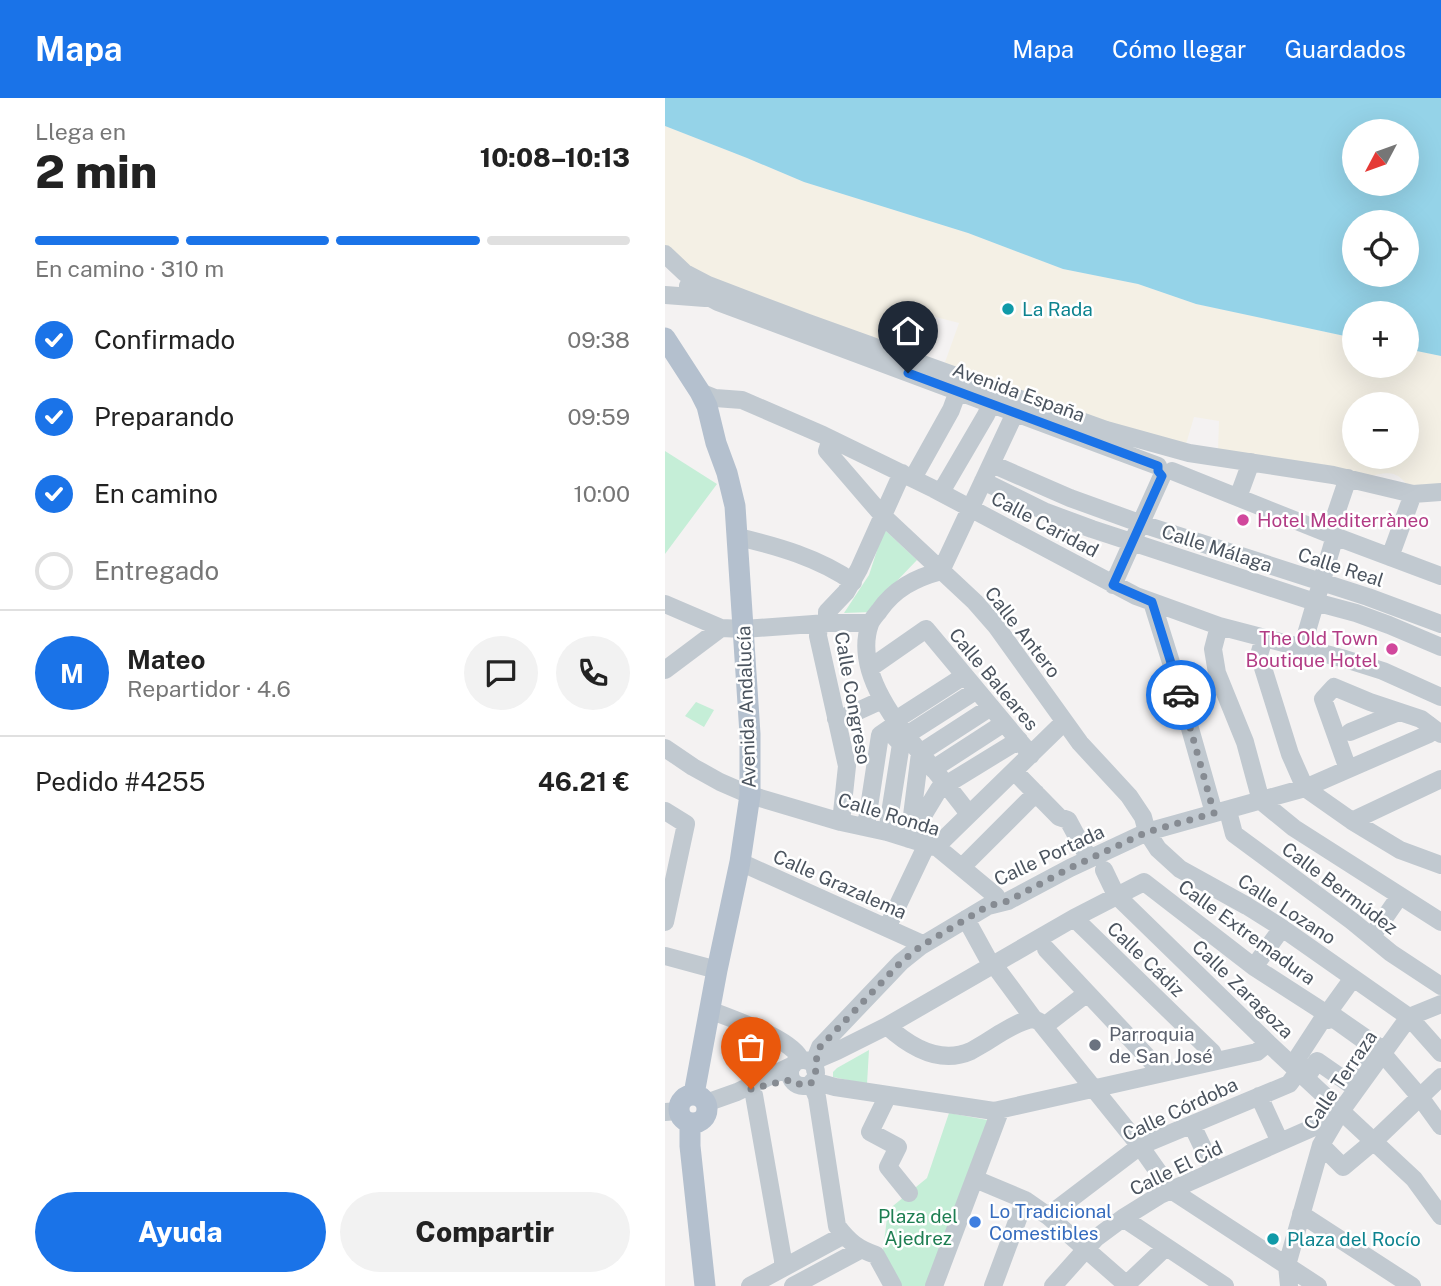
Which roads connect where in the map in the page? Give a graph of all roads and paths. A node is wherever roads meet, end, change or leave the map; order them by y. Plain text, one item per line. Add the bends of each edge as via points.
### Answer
1 (665, 254) edge
2 (665, 270) edge
3 (665, 295) edge
4 (709, 299) junction
5 (665, 338) edge
6 (667, 363) edge
7 (958, 391) junction
8 (707, 398) junction
9 (991, 404) junction
10 (1015, 413) junction
11 (831, 439) junction
12 (716, 443) junction
13 (1251, 462) junction
14 (992, 464) junction
15 (1164, 471) junction
16 (907, 475) junction
17 (1348, 478) junction
18 (983, 481) junction
19 (937, 490) junction
20 (1240, 492) dead end
21 (1441, 492) edge
22 (1413, 494) junction
23 (970, 508) junction
24 (883, 516) junction
25 (1142, 524) junction
26 (1332, 535) junction
27 (737, 537) junction
28 (1133, 543) junction
29 (1390, 557) junction
30 (1252, 561) junction
31 (941, 571) junction
32 (856, 576) junction
33 (1441, 576) edge
34 (1245, 578) junction
35 (1321, 582) junction
36 (1113, 585) junction
37 (1152, 602) junction
38 (1315, 602) junction
39 (665, 604) edge
40 (870, 623) junction
41 (823, 624) junction
42 (1441, 624) edge
43 (1219, 626) junction
44 (721, 628) junction
45 (744, 628) junction
46 (1264, 638) junction
47 (1441, 647) edge
48 (1301, 648) junction
49 (870, 668) junction
50 (665, 670) edge
51 (964, 676) junction
52 (977, 690) junction
53 (1441, 697) edge
54 (882, 700) junction
55 (991, 707) junction
56 (1399, 712) junction
57 (836, 719) junction
58 (1064, 722) junction
59 (1005, 723) junction
60 (896, 727) junction
61 (1434, 729) edge
62 (1350, 732) dead end
63 (1019, 740) junction
64 (665, 748) edge
65 (920, 753) junction
66 (1031, 755) junction
67 (933, 769) junction
68 (1348, 769) junction
69 (1014, 771) junction
70 (1441, 779) edge
71 (946, 785) junction
72 (1304, 788) junction
73 (1036, 793) junction
74 (750, 795) junction
75 (1261, 801) junction
76 (665, 811) edge
77 (1221, 812) junction
78 (969, 814) junction
79 (1352, 821) junction
80 (841, 822) junction
81 (866, 827) junction
82 (887, 832) junction
83 (1147, 832) junction
84 (909, 838) junction
85 (933, 846) junction
86 (740, 862) junction
87 (1098, 863) junction
88 (1441, 865) edge
89 (962, 867) junction
90 (1116, 895) junction
91 (1399, 897) junction
92 (998, 903) junction
93 (1075, 918) junction
94 (966, 919) junction
95 (665, 922) edge
96 (1441, 922) edge
97 (887, 928) junction
98 (1282, 928) junction
99 (1372, 936) junction
100 (921, 946) junction
101 (1039, 946) junction
102 (665, 956) edge
103 (991, 962) junction
104 (1254, 967) junction
105 (717, 970) junction
106 (1353, 978) junction
107 (1441, 986) edge
108 (1086, 994) junction
109 (1441, 1004) edge
110 (710, 1010) junction
111 (1328, 1016) junction
112 (850, 1017) junction
113 (1409, 1017) junction
114 (1039, 1024) junction
115 (887, 1026) junction
116 (865, 1038) junction
117 (1268, 1043) junction
118 (837, 1051) junction
119 (1380, 1051) junction
120 (1441, 1053) edge
121 (1216, 1061) junction
122 (806, 1070) junction
123 (1299, 1072) junction
124 (1157, 1074) junction
125 (1441, 1077) edge
126 (835, 1087) junction
127 (1094, 1088) junction
128 (744, 1090) junction
129 (888, 1095) junction
130 (1259, 1096) junction
131 (1420, 1097) junction
132 (700, 1098) junction
133 (1000, 1111) junction
134 (1339, 1114) junction
135 (678, 1115) edge
136 (1192, 1125) junction
137 (1441, 1126) edge
138 (1374, 1141) junction
139 (1280, 1142) junction
140 (1321, 1145) junction
141 (1140, 1146) junction
142 (1214, 1171) junction
143 (975, 1179) junction
144 (1171, 1190) junction
145 (909, 1193) dead end
146 (1025, 1200) junction
147 (1301, 1214) junction
148 (1048, 1216) junction
149 (1441, 1216) edge
150 (1123, 1218) junction
151 (844, 1235) junction
152 (1166, 1247) junction
153 (1085, 1249) junction
154 (860, 1250) junction
155 (1287, 1265) junction
156 (783, 1268) junction
157 (705, 1286) edge
158 (750, 1286) edge
159 (793, 1286) edge
160 (893, 1286) edge
161 (934, 1286) edge
162 (993, 1286) edge
163 (1053, 1286) edge
164 (1126, 1286) edge
165 (1225, 1286) edge
166 (1289, 1286) edge
167 (1318, 1286) edge
168 (1412, 1286) edge

1 - 13 street via 685,273 708,285 1006,394 1189,453
2 - 4 street, Avenida España
3 - 4 street, Avenida España
4 - 7 street, Avenida España
5 - 8 main road, Avenida Andalucía
6 - 8 street via 696,399 701,403
6 - 12 main road, Avenida Andalucía
7 - 9 street, Avenida España
7 - 16 street via 951,410
8 - 11 street, Calle Caridad via 741,400
8 - 12 main road, Avenida Andalucía
9 - 10 street, Avenida España
9 - 19 street
10 - 14 street
10 - 15 street, Avenida España
11 - 16 street, Calle Caridad
11 - 24 street, Calle Antero via 827,451
12 - 27 main road, Avenida Andalucía via 732,495
13 - 17 street
13 - 20 street
14 - 18 street
14 - 25 street, Calle Real
15 - 25 street
15 - 26 street, Avenida España
16 - 19 street, Calle Caridad
16 - 24 street
17 - 22 street
17 - 26 street
18 - 23 street
18 - 28 street, Calle Málaga via 1046,512
19 - 23 street, Calle Caridad
21 - 22 street
22 - 29 street
23 - 31 street
23 - 36 street, Calle Caridad
24 - 31 street, Calle Antero
24 - 32 street
25 - 28 street
25 - 30 street, Calle Real
26 - 29 street, Avenida España
26 - 35 street
27 - 32 street
27 - 45 main road, Avenida Andalucía
28 - 34 street, Calle Málaga
28 - 36 street
29 - 33 street, Avenida España
30 - 34 street
30 - 35 street, Calle Real
31 - 40 street via 908,583 887,599
31 - 58 street, Calle Antero via 996,626
32 - 41 street via 827,612
34 - 38 street, Calle Málaga
35 - 38 street
35 - 42 street, Calle Real
36 - 37 street, Calle Caridad
37 - 43 street, Calle Caridad
37 - 77 street, Calle Bermúdez
38 - 47 street, Calle Málaga
38 - 48 street
39 - 44 street
40 - 41 street
40 - 49 street
41 - 45 street
41 - 57 street, Calle Congreso via 818,636
43 - 46 street, Calle Caridad
43 - 75 street via 1213,649 1217,673 1245,742
44 - 45 street
44 - 50 street
45 - 74 main road, Avenida Andalucía
46 - 48 street, Calle Caridad
46 - 72 street via 1259,656
48 - 53 street, Calle Caridad via 1383,671
49 - 51 street, Calle Baleares via 926,629
49 - 54 street
51 - 52 street, Calle Baleares
51 - 60 street
52 - 55 street, Calle Baleares
52 - 60 street
54 - 57 street
54 - 60 street
55 - 59 street, Calle Baleares
55 - 65 street
56 - 61 street
56 - 62 street
56 - 68 street via 1334,687 1323,699
57 - 80 street, Calle Congreso via 847,766
58 - 66 street
58 - 83 street, Calle Antero via 1129,796
59 - 63 street, Calle Baleares
59 - 67 street
60 - 65 street
60 - 81 street via 880,734
60 - 82 street via 901,744
61 - 68 street, Calle Portada
63 - 66 street, Calle Baleares
63 - 71 street
64 - 74 street, Calle Ronda
65 - 67 street
65 - 84 street
66 - 69 street
67 - 71 street
68 - 72 street, Calle Portada
69 - 73 street
69 - 78 street
70 - 79 street
71 - 78 street
71 - 84 street
72 - 75 street, Calle Portada
72 - 79 street
73 - 87 street via 1059,817 1068,820
73 - 89 street
74 - 80 street, Calle Ronda
74 - 86 main road, Avenida Andalucía
75 - 77 street, Calle Portada
75 - 91 street
76 - 95 street via 686,824
77 - 83 street, Calle Portada
77 - 99 street, Calle Bermúdez via 1234,834
78 - 85 street
79 - 88 street via 1399,850
80 - 81 street, Calle Ronda
81 - 82 street, Calle Ronda
82 - 84 street, Calle Ronda
83 - 87 street, Calle Portada
83 - 98 street, Calle Lozano via 1157,849 1180,869
84 - 85 street, Calle Ronda
85 - 89 street, Calle Ronda
85 - 97 street
86 - 97 street, Calle Grazalema
86 - 105 main road, Avenida Andalucía
87 - 90 street
87 - 92 street, Calle Portada
89 - 92 street, Calle Ronda via 996,896
90 - 93 street
90 - 104 street, Calle Extremadura via 1144,882
90 - 117 street, Calle Zaragoza
91 - 96 street
91 - 99 street
92 - 94 street, Calle Portada
93 - 101 street
93 - 121 street, Calle Cádiz
94 - 100 street, Calle Portada
94 - 103 street
97 - 100 street, Calle Grazalema
98 - 104 street
98 - 106 street, Calle Lozano
99 - 107 street, Calle Bermúdez
100 - 112 street, Calle Portada
101 - 103 street
101 - 108 street
102 - 105 street
103 - 114 street
103 - 115 street
104 - 111 street, Calle Extremadura
105 - 110 main road, Avenida Andalucía
106 - 111 street
106 - 113 street, Calle Lozano
108 - 114 street via 1047,1024
108 - 124 street via 1154,1064
109 - 113 street
110 - 122 street via 779,1039 794,1049
110 - 132 main road, Avenida Andalucía
111 - 111 street via 1380,1048 1353,1086 1317,1061 1310,1072 1296,1060
111 - 119 street
112 - 116 street via 852,1034
112 - 122 street, Calle Portada via 820,1047
113 - 119 street, Calle Terraza
113 - 120 street, Calle Lozano
114 - 115 street via 1019,1023 970,1051 947,1055 913,1046
114 - 127 street
115 - 116 street
116 - 118 street
117 - 121 street via 1257,1052
117 - 123 street, Calle Zaragoza
118 - 122 street
118 - 126 street via 826,1070
119 - 131 street
119 - 134 street, Calle Terraza
121 - 124 street
122 - 126 street
122 - 128 street via 784,1081
122 - 151 street via 817,1097 837,1226
123 - 130 street, Calle Córdoba via 1289,1084
123 - 134 street, Calle Zaragoza
124 - 127 street
125 - 131 street
126 - 129 street
127 - 133 street
127 - 141 street
128 - 132 street
128 - 156 street via 754,1095
129 - 133 street
129 - 145 street via 870,1132 898,1147 888,1167
130 - 136 street, Calle Córdoba
130 - 139 street
131 - 137 street
131 - 138 street
132 - 135 main road via 707,1111 703,1119 699,1122
133 - 143 street
134 - 138 street, Calle Zaragoza
134 - 139 street, Calle El Cid
134 - 140 street, Calle Terraza
135 - 157 main road via 690,1146
136 - 141 street, Calle Córdoba
136 - 142 street
138 - 140 street via 1343,1167
138 - 149 street, Calle Zaragoza via 1413,1179
139 - 142 street, Calle El Cid
140 - 147 street, Calle Terraza
141 - 144 street
141 - 148 street, Calle Córdoba
142 - 144 street, Calle El Cid
143 - 146 street
143 - 161 street
144 - 150 street, Calle El Cid
144 - 155 street
146 - 148 street
146 - 162 street
147 - 155 street, Calle Terraza
147 - 168 street
148 - 153 street
150 - 152 street
150 - 153 street, Calle El Cid
151 - 154 street
151 - 156 street
152 - 164 street
152 - 165 street
153 - 163 street, Calle El Cid
153 - 164 street
154 - 159 street
154 - 160 street via 876,1255
155 - 166 street, Calle Terraza
155 - 167 street
156 - 158 street

